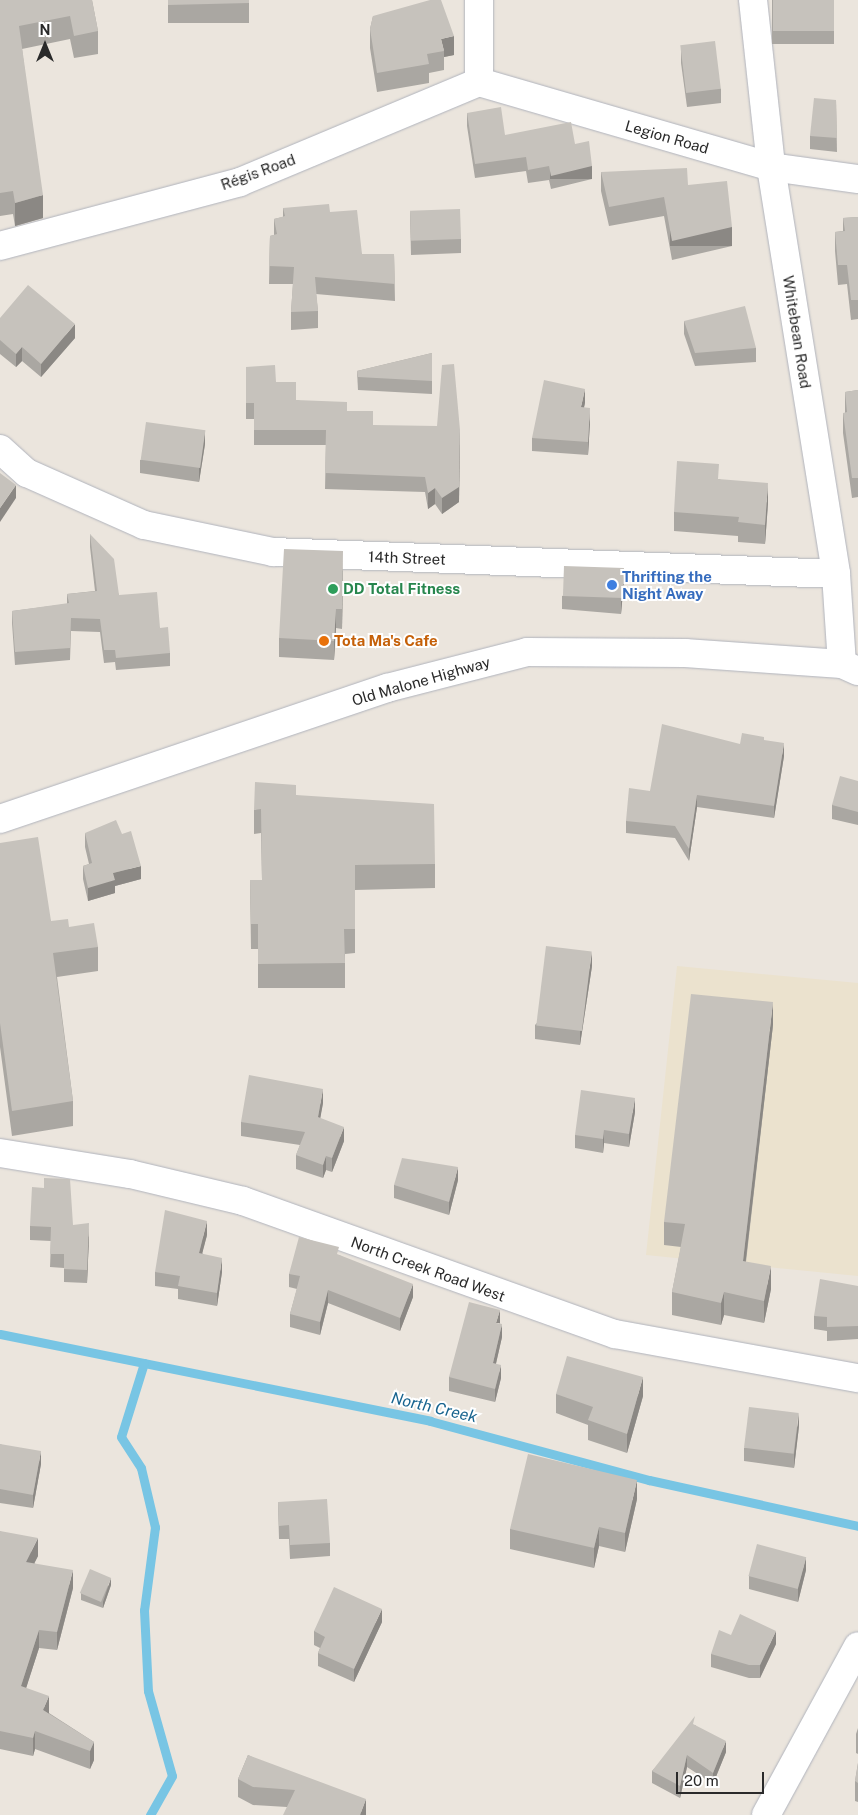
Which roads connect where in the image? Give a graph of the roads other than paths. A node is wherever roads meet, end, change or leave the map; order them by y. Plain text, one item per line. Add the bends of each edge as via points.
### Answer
1 (478, 0) edge
2 (753, 0) edge
3 (479, 82) junction
4 (771, 167) junction
5 (858, 179) edge
6 (0, 246) edge
7 (0, 449) edge
8 (836, 574) junction
9 (850, 668) edge
10 (0, 819) edge
11 (0, 1153) edge
12 (858, 1378) edge
13 (858, 1646) edge
14 (766, 1815) edge

1 - 3 street
2 - 4 street, Whitebean Road
3 - 4 street, Legion Road
3 - 6 street, Régis Road via 240,182
4 - 5 street, Legion Road
4 - 8 street, Whitebean Road
7 - 8 street, 14th Street via 27,473 144,524 273,552
8 - 9 street, Whitebean Road
9 - 10 street, Old Malone Highway via 685,653 527,652 387,688
11 - 12 street, North Creek Road West via 130,1174 243,1201 615,1334
13 - 14 street

